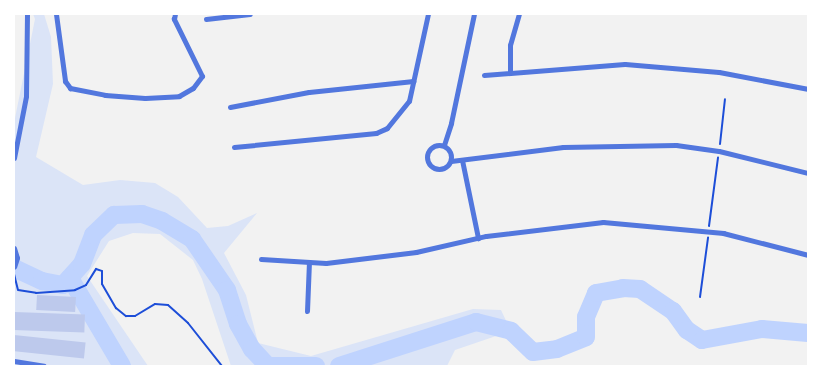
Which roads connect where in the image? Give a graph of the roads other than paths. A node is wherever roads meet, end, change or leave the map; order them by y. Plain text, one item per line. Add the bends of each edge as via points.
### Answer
1 (27, 14) edge
2 (56, 14) edge
3 (175, 14) edge
4 (250, 14) edge
5 (428, 14) edge
6 (474, 14) edge
7 (519, 14) edge
8 (206, 19) dead end
9 (510, 71) junction
10 (484, 75) dead end
11 (413, 82) junction
12 (808, 89) edge
13 (230, 106) dead end
14 (444, 145) junction
15 (234, 147) dead end
16 (14, 158) edge
17 (462, 160) junction
18 (451, 161) junction
19 (808, 173) edge
20 (478, 238) junction
21 (14, 248) edge
22 (808, 255) edge
23 (261, 259) dead end
24 (309, 262) junction
25 (14, 266) edge
26 (307, 311) dead end
27 (14, 361) edge
28 (44, 366) edge

1 - 16 street via 26,96
2 - 3 street via 65,81 70,88 145,98 179,96 193,88 202,76 174,18
4 - 8 street
5 - 11 street
6 - 14 street
7 - 9 street via 510,45
9 - 10 street
9 - 12 street via 625,64 719,72
11 - 13 street via 309,92
11 - 15 street via 409,101 396,121 376,133
14 - 18 street via 449,149
14 - 18 street via 432,147 428,152 430,164 442,169
17 - 18 street
17 - 19 street via 564,147 676,145 719,151
17 - 20 street
20 - 22 street via 603,222 708,231
20 - 24 street via 416,252 326,263
21 - 25 street via 17,258
23 - 24 street
24 - 26 street
27 - 28 street

